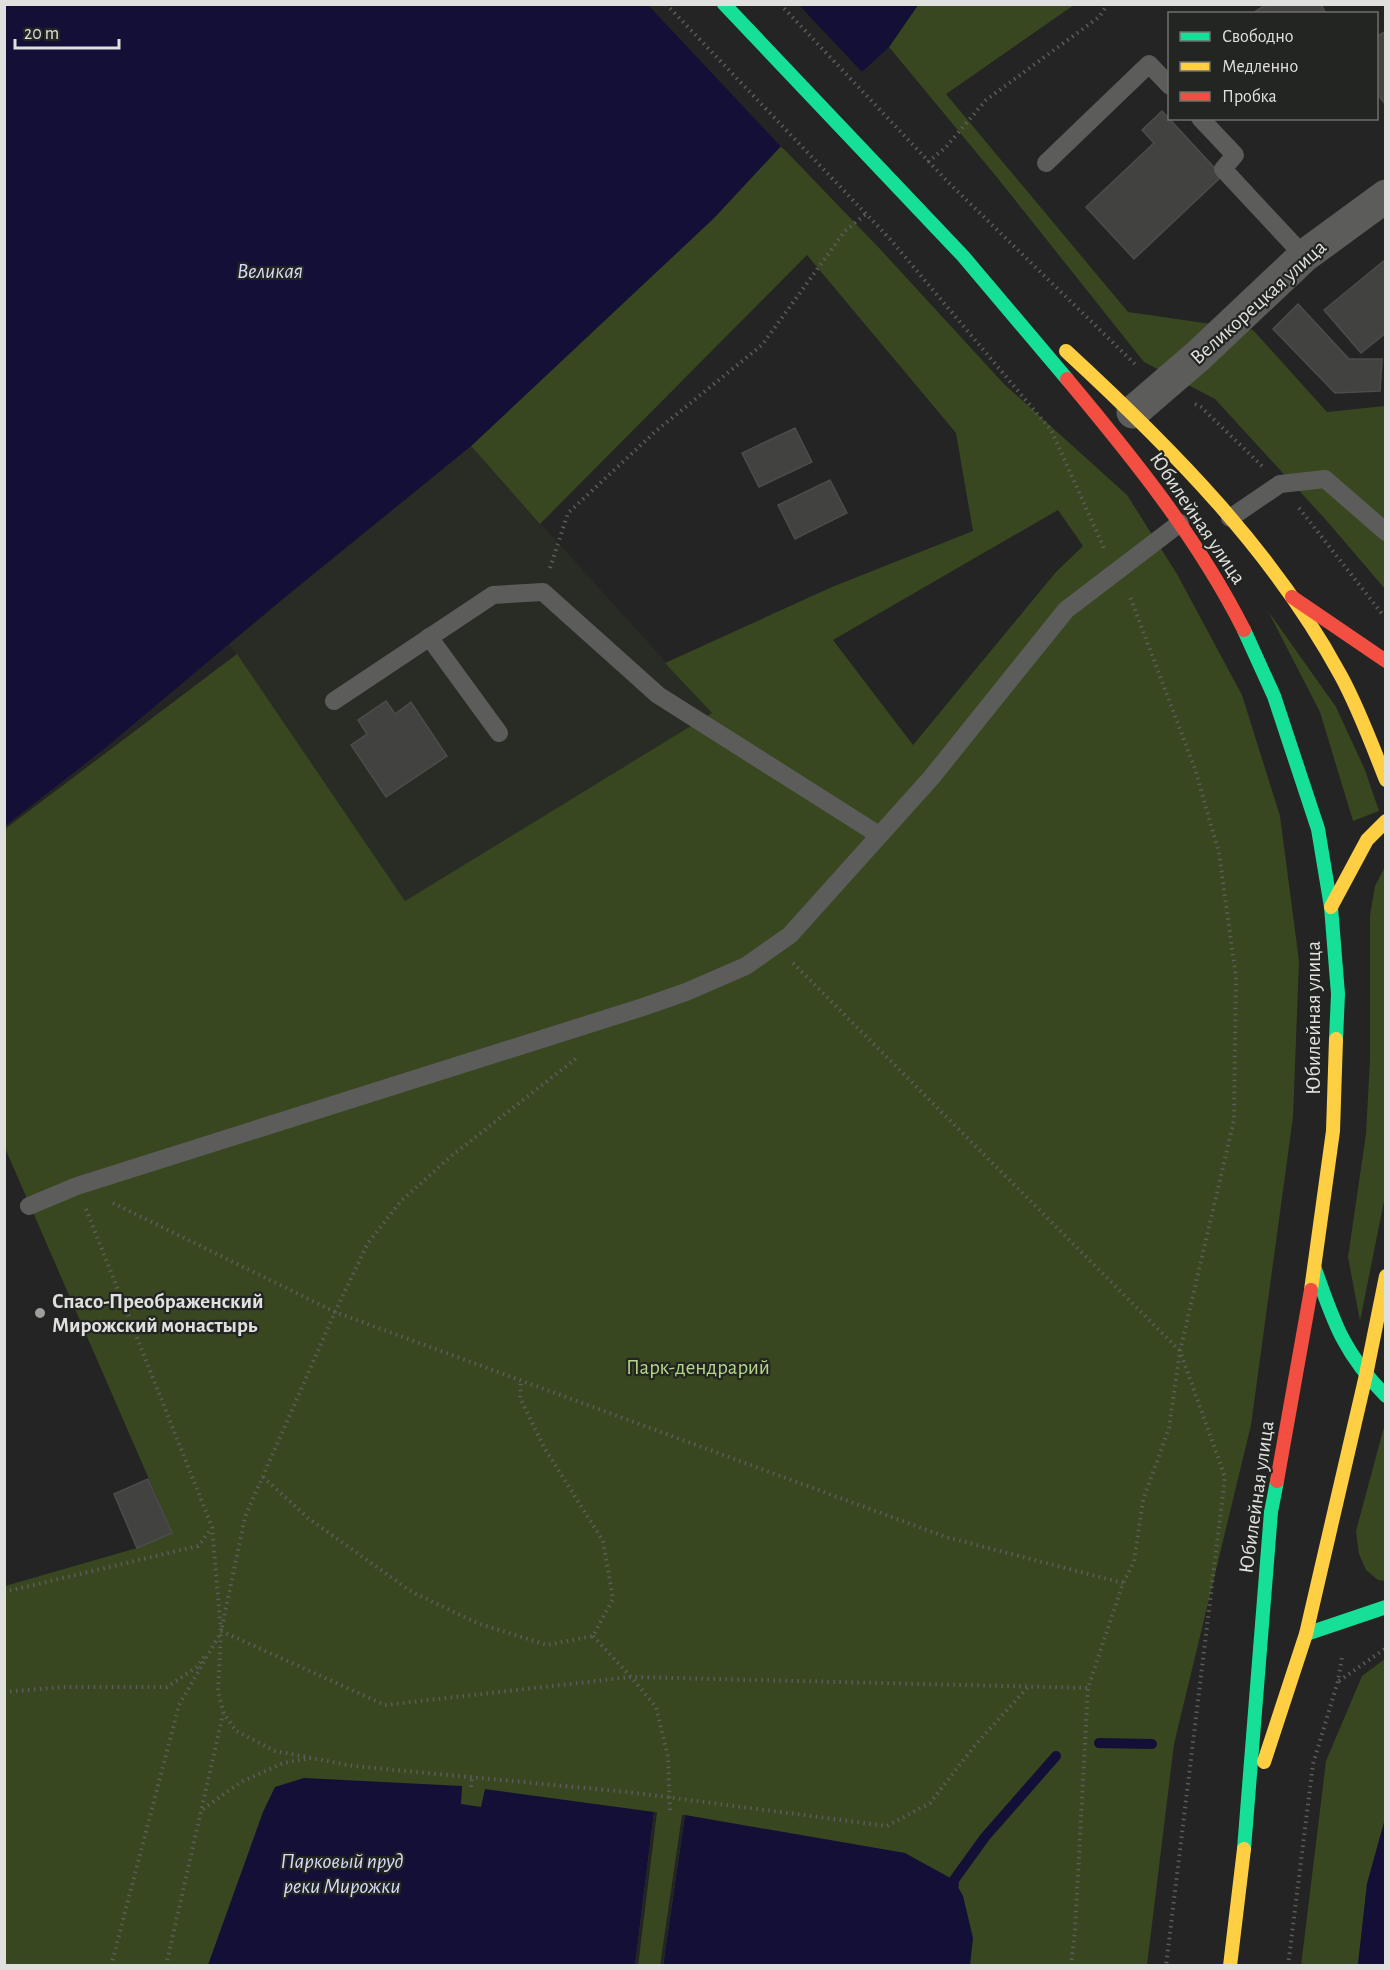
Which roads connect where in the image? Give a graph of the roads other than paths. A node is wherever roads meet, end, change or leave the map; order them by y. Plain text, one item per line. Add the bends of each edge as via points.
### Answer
1 (724, 4) edge
2 (1168, 84) edge
3 (1202, 120) edge
4 (1046, 163) dead end
5 (1386, 196) edge
6 (963, 256) junction
7 (1304, 256) junction
8 (1040, 326) dead end
9 (1057, 342) dead end
10 (1133, 412) junction
11 (1230, 518) junction
12 (1180, 523) junction
13 (1386, 532) edge
14 (1292, 597) junction
15 (429, 638) junction
16 (1386, 661) edge
17 (334, 701) dead end
18 (499, 733) dead end
19 (1386, 780) edge
20 (1386, 821) edge
21 (879, 835) junction
22 (1331, 907) junction
23 (29, 1206) dead end
24 (1315, 1269) junction
25 (1386, 1276) edge
26 (1366, 1375) junction
27 (1386, 1396) edge
28 (1386, 1606) edge
29 (1306, 1634) junction
30 (1248, 1813) junction
31 (1230, 1965) edge

1 - 6 main road, Юбилейная улица
2 - 4 lane via 1149,64
3 - 7 lane via 1235,155 1222,169
5 - 7 street, Великорецкая улица
6 - 8 main road, Юбилейная улица
6 - 12 main road, Юбилейная улица via 1126,449
7 - 10 street, Великорецкая улица
9 - 10 main road, Юбилейная улица
10 - 11 main road, Юбилейная улица
11 - 13 lane via 1280,484 1326,479
11 - 14 main road, Юбилейная улица
12 - 21 lane via 1066,610 931,778
12 - 22 main road, Юбилейная улица via 1225,592 1274,696 1318,830
14 - 16 main road
14 - 19 main road, Юбилейная улица via 1341,675
15 - 17 lane
15 - 18 lane
15 - 21 lane via 493,595 543,592 658,695
20 - 22 main road via 1367,840
21 - 23 lane via 790,935 746,966 643,1007 77,1186
22 - 24 main road, Юбилейная улица via 1338,994 1333,1131
24 - 26 main road via 1338,1332
24 - 30 main road, Юбилейная улица via 1271,1512
25 - 26 main road, Юбилейная улица
26 - 27 main road
26 - 29 main road, Юбилейная улица
28 - 29 main road
29 - 30 main road, Юбилейная улица
30 - 31 main road, Юбилейная улица

